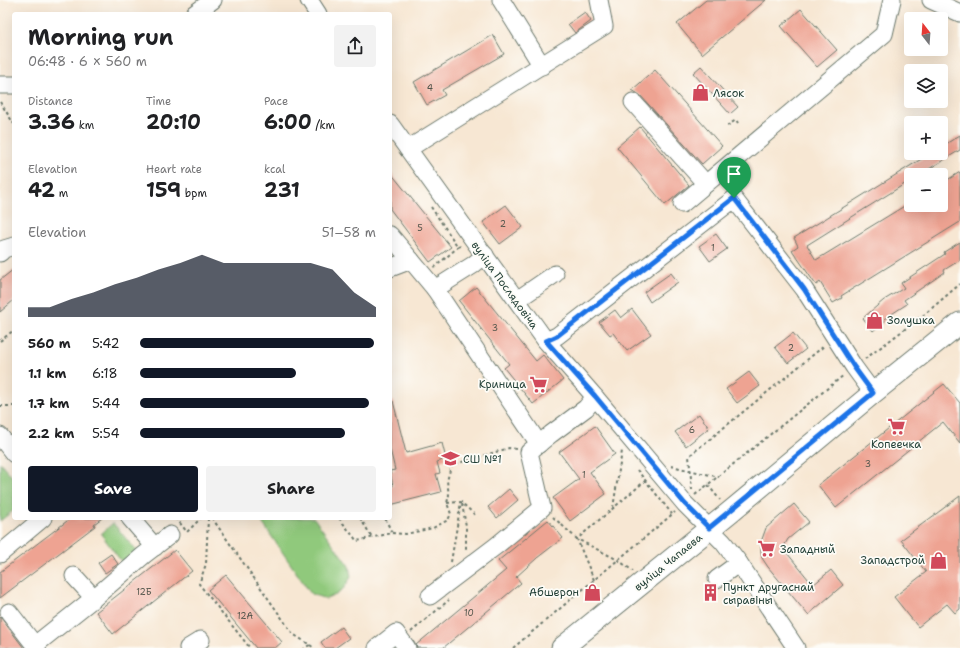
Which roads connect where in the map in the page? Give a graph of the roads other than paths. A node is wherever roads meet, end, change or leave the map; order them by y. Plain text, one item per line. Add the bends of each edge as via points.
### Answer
1 (213, 0) edge
2 (308, 0) edge
3 (501, 0) edge
4 (599, 0) edge
5 (892, 0) edge
6 (932, 0) edge
7 (197, 12) edge
8 (317, 12) edge
9 (960, 13) edge
10 (542, 66) junction
11 (12, 85) edge
12 (0, 86) edge
13 (633, 102) dead end
14 (392, 127) edge
15 (408, 149) junction
16 (706, 184) junction
17 (682, 204) dead end
18 (392, 237) edge
19 (12, 247) edge
20 (0, 252) edge
21 (485, 255) junction
22 (411, 260) junction
23 (392, 267) edge
24 (555, 274) dead end
25 (435, 289) junction
26 (517, 300) junction
27 (960, 323) edge
28 (546, 341) junction
29 (873, 393) junction
30 (595, 396) junction
31 (0, 436) edge
32 (534, 448) junction
33 (12, 451) edge
34 (41, 520) edge
35 (132, 520) edge
36 (709, 528) junction
37 (170, 535) dead end
38 (155, 547) junction
39 (0, 554) edge
40 (739, 563) junction
41 (74, 576) dead end
42 (717, 579) dead end
43 (430, 596) dead end
44 (94, 598) junction
45 (9, 612) dead end
46 (404, 644) edge
47 (36, 647) edge
48 (378, 648) edge
49 (562, 648) edge
50 (796, 648) edge

1 - 7 street
2 - 8 street
3 - 10 street
4 - 10 street via 604,26
5 - 16 street via 884,34
6 - 9 street
10 - 15 street
11 - 12 street
13 - 16 street
14 - 15 street, вуліца Послядовіча
15 - 21 street, вуліца Послядовіча
16 - 17 street
18 - 22 street
19 - 20 street
21 - 25 street
21 - 26 street, вуліца Послядовіча
22 - 23 street
22 - 25 street
24 - 26 street
25 - 32 street
26 - 28 street, вуліца Послядовіча
27 - 29 main road, вуліца Чапаева
28 - 29 street via 557,336 734,198 804,289
28 - 30 street, вуліца Послядовіча
29 - 36 main road, вуліца Чапаева
30 - 32 street via 586,408
30 - 36 street, вуліца Послядовіча via 685,504
31 - 33 street
32 - 43 street via 542,508
34 - 39 street
35 - 38 street
36 - 40 street, вуліца Послядовіча
36 - 49 main road, вуліца Чапаева
37 - 38 street
38 - 44 street
40 - 42 street
40 - 50 street, вуліца Послядовіча
41 - 44 street
44 - 47 street
45 - 47 street
46 - 48 street via 396,633

